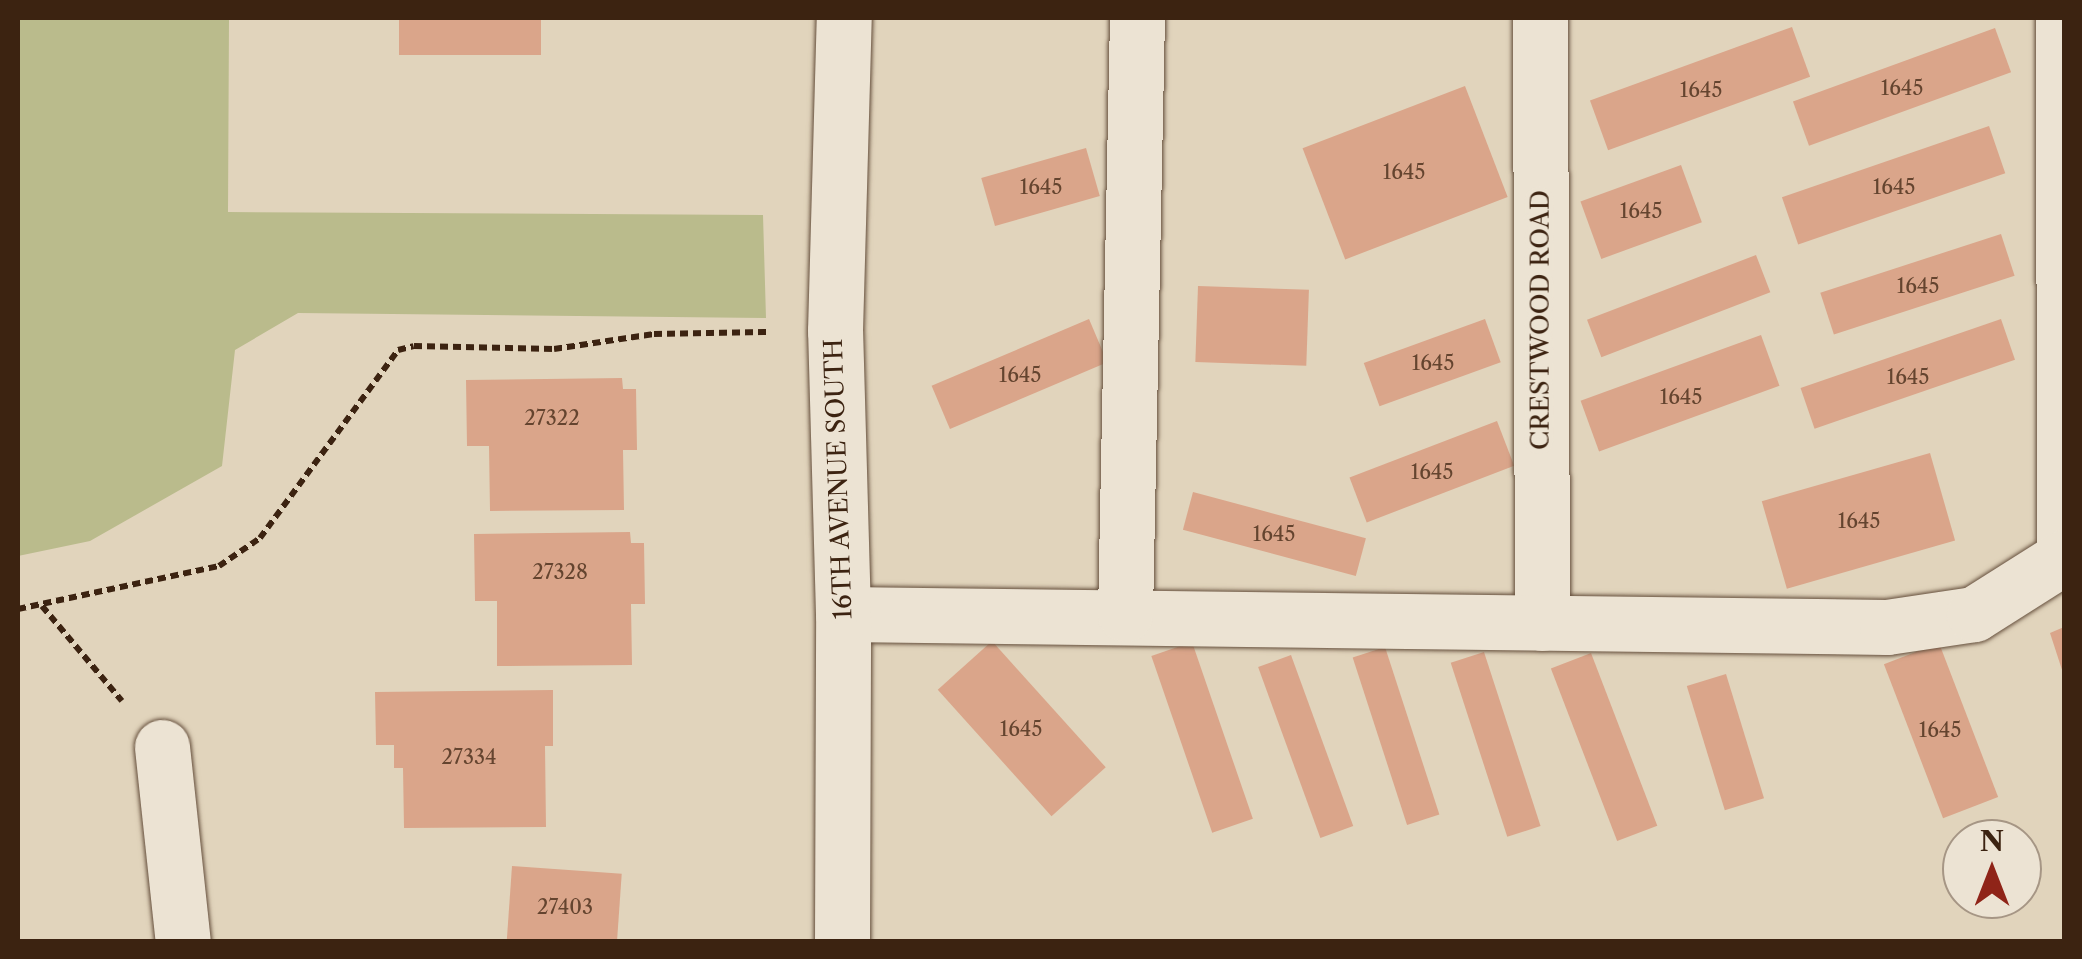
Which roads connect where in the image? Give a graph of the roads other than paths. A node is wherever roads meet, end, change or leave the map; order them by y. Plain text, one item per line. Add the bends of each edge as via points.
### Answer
1 (844, 18) edge
2 (1137, 18) edge
3 (1540, 18) edge
4 (2063, 18) edge
5 (2064, 557) edge
6 (843, 614) junction
7 (1125, 614) junction
8 (1542, 624) junction
9 (162, 747) road end
10 (183, 942) edge
11 (842, 942) edge

1 - 6 street, 16TH AVENUE SOUTH via 834,331
2 - 7 street
3 - 8 street, CRESTWOOD ROAD
4 - 5 street
5 - 8 street via 1974,614 1887,627
6 - 7 street
6 - 11 street, 16TH AVENUE SOUTH
7 - 8 street
9 - 10 street

